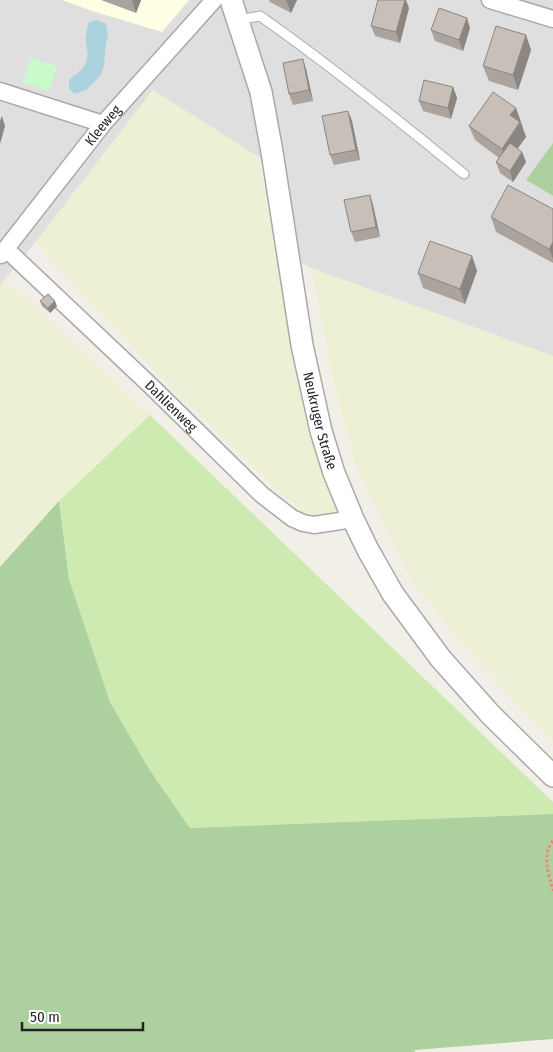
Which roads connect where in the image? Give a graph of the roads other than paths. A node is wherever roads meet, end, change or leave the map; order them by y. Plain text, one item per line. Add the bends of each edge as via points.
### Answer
1 (214, 0) edge
2 (490, 0) edge
3 (234, 10) edge
4 (553, 19) edge
5 (0, 91) edge
6 (103, 124) junction
7 (464, 174) dead end
8 (3, 252) edge
9 (353, 518) junction
10 (553, 776) edge

1 - 6 street, Kleeweg
2 - 4 street
3 - 7 lane via 260,16 289,36
3 - 9 street, Neukruger Straße via 261,92 302,345 321,431
5 - 6 street
6 - 8 street, Kleeweg
8 - 9 street, Dahlienweg via 158,393 261,494 292,518 314,525
9 - 10 street, Neukruger Straße via 393,594 441,659 491,715

